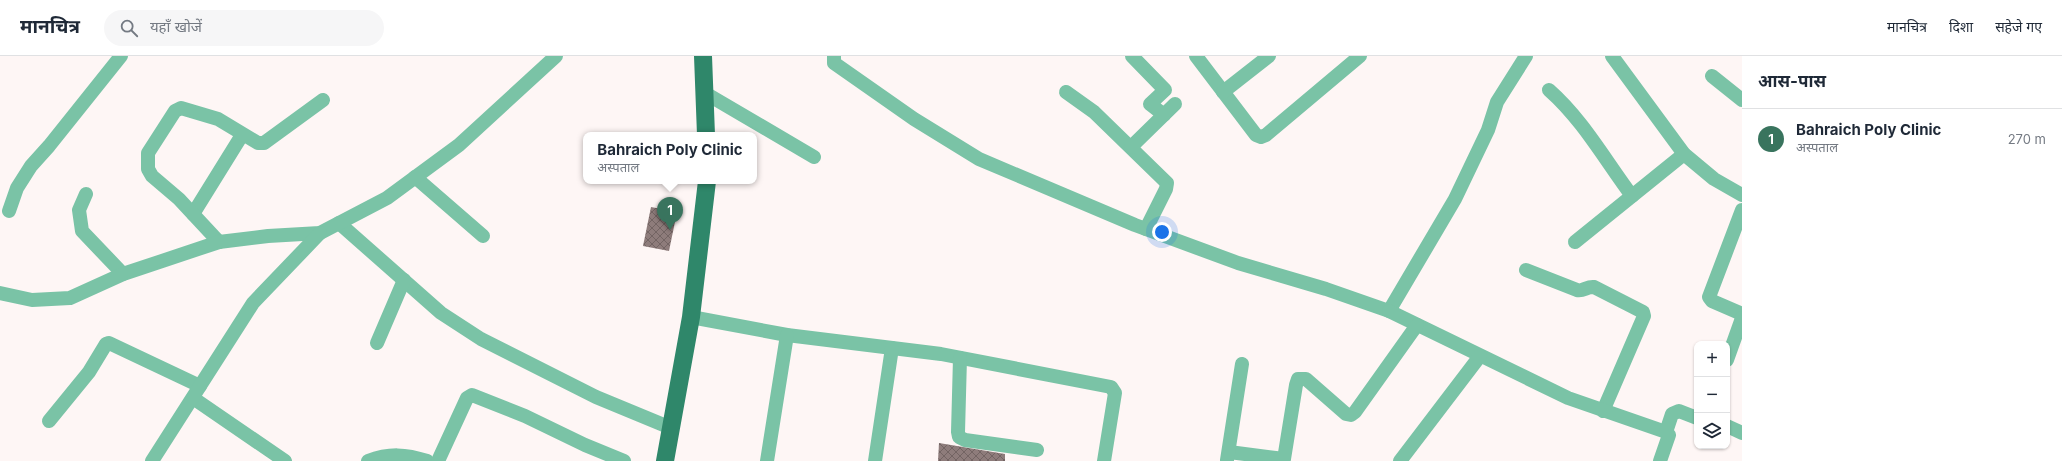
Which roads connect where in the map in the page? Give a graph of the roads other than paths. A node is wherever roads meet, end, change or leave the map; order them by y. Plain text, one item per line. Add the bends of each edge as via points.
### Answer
1 (121, 56) edge
2 (556, 56) edge
3 (703, 56) edge
4 (834, 56) edge
5 (1132, 56) edge
6 (1196, 56) edge
7 (1269, 56) edge
8 (1360, 56) edge
9 (1526, 56) edge
10 (1612, 56) edge
11 (1712, 76) dead end
12 (1549, 90) dead end
13 (1066, 92) dead end
14 (1223, 92) junction
15 (704, 93) junction
16 (323, 100) dead end
17 (1742, 100) edge
18 (1175, 104) dead end
19 (1164, 115) junction
20 (706, 132) edge
21 (242, 135) junction
22 (1131, 147) junction
23 (1684, 154) junction
24 (814, 158) dead end
25 (415, 177) junction
26 (707, 184) edge
27 (86, 194) dead end
28 (1742, 195) edge
29 (1632, 196) junction
30 (1742, 210) edge
31 (9, 211) dead end
32 (194, 214) junction
33 (339, 223) junction
34 (1146, 229) junction
35 (320, 233) junction
36 (482, 236) dead end
37 (219, 242) junction
38 (1575, 242) dead end
39 (1526, 270) dead end
40 (123, 274) junction
41 (404, 280) junction
42 (0, 293) edge
43 (1389, 311) junction
44 (1742, 314) edge
45 (691, 318) junction
46 (1742, 318) edge
47 (1417, 325) junction
48 (787, 335) junction
49 (377, 343) dead end
50 (892, 348) junction
51 (1730, 352) edge
52 (1480, 356) junction
53 (960, 358) junction
54 (1242, 364) dead end
55 (196, 392) junction
56 (1603, 411) junction
57 (1694, 417) edge
58 (49, 421) dead end
59 (1730, 427) edge
60 (671, 428) junction
61 (1666, 432) junction
62 (1742, 433) edge
63 (1037, 450) dead end
64 (1228, 456) edge
65 (152, 461) edge
66 (285, 461) edge
67 (368, 461) edge
68 (427, 461) edge
69 (438, 461) edge
70 (624, 461) edge
71 (665, 461) edge
72 (767, 461) edge
73 (875, 461) edge
74 (1104, 461) edge
75 (1400, 461) edge
76 (1660, 461) edge

1 - 31 street via 31,166 17,188
2 - 25 street via 529,78 459,145
3 - 15 main road
4 - 34 street via 834,63 914,120 979,159
5 - 19 street via 1165,90 1150,104
6 - 14 street
7 - 14 street
8 - 14 street via 1261,137 1256,135
9 - 43 street via 1497,102 1488,130 1456,199
10 - 23 street
11 - 17 street
12 - 29 street via 1573,114
13 - 22 street via 1094,112
15 - 20 main road
15 - 24 street
16 - 21 street via 264,143 258,143
18 - 19 street
19 - 22 street
21 - 32 street
21 - 32 street via 218,120 178,108 148,153 147,161 152,176
22 - 34 street via 1167,183
23 - 28 street via 1714,179
23 - 29 street
25 - 33 street via 387,198
25 - 36 street
26 - 45 main road
27 - 40 street via 79,210 82,231
29 - 38 street
30 - 44 street via 1709,297 1712,301
32 - 37 street
33 - 35 street
33 - 41 street
34 - 43 street via 1238,263
35 - 37 street
35 - 55 street via 254,303
37 - 40 street
39 - 56 street via 1580,291 1589,286 1594,287 1643,312 1644,316
40 - 42 street via 70,298 32,300
41 - 49 street
41 - 60 street via 441,313 481,339 596,397
43 - 47 street
45 - 48 street
45 - 60 main road
46 - 51 street
47 - 52 street
47 - 64 street via 1351,415 1346,414 1306,378 1301,378 1296,385 1284,459
48 - 50 street
48 - 72 street
50 - 53 street
50 - 73 street
52 - 56 street via 1568,398
52 - 75 street
53 - 63 street via 959,437
53 - 74 street via 1111,387 1115,393
54 - 64 street
55 - 58 street via 109,343
55 - 65 street
55 - 66 street
56 - 61 street
57 - 61 street via 1675,412
59 - 62 street
60 - 71 main road
61 - 76 street via 1669,434
67 - 68 street via 396,454
69 - 70 street via 467,398 472,394 525,416 585,446

